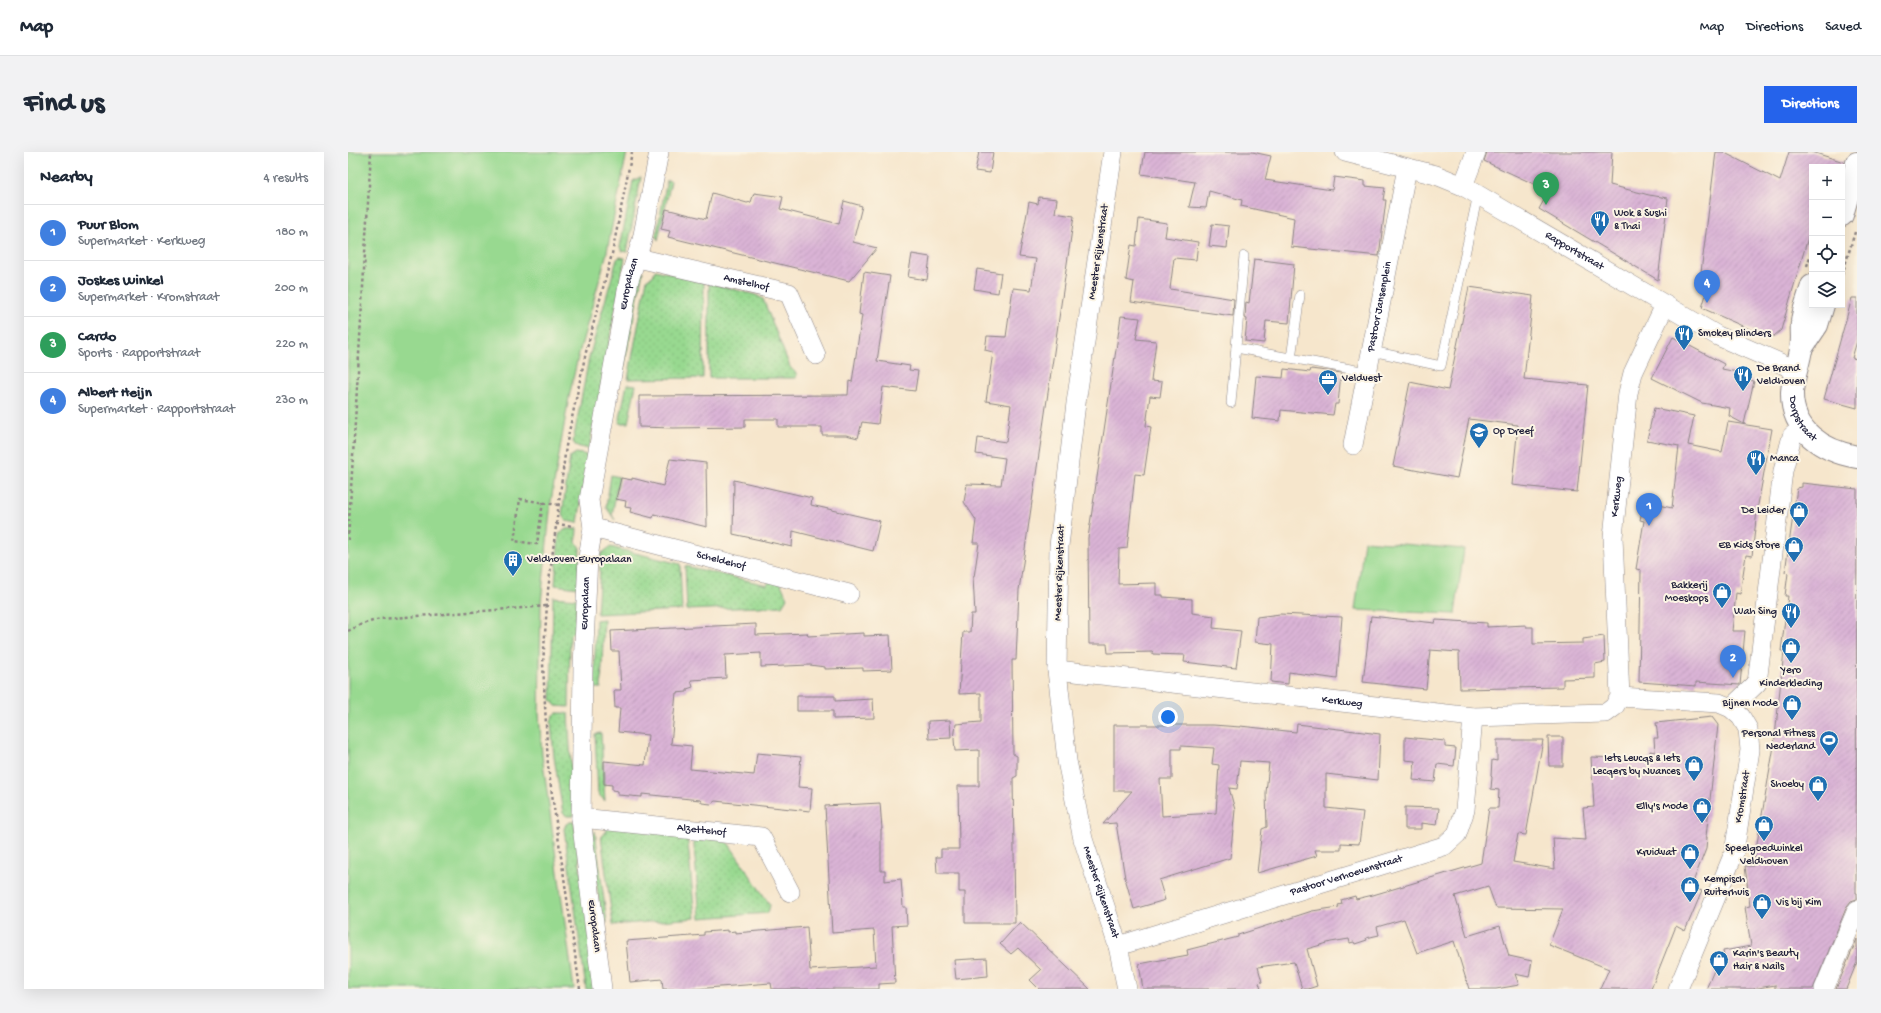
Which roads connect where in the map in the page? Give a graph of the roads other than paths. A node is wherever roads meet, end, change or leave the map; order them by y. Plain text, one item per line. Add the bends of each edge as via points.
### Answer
1 (659, 152) edge
2 (1113, 152) edge
3 (1345, 152) edge
4 (1476, 152) edge
5 (1857, 162) edge
6 (1407, 168) junction
7 (1470, 190) junction
8 (1845, 204) edge
9 (1244, 256) dead end
10 (638, 258) junction
11 (1300, 295) dead end
12 (1809, 296) edge
13 (1665, 305) junction
14 (1822, 308) edge
15 (1236, 348) junction
16 (1372, 351) junction
17 (816, 355) dead end
18 (1291, 358) junction
19 (1798, 360) junction
20 (1367, 372) junction
21 (1231, 403) dead end
22 (1803, 428) junction
23 (1353, 445) dead end
24 (1857, 457) edge
25 (593, 528) junction
26 (849, 594) dead end
27 (1057, 670) junction
28 (1620, 697) junction
29 (1731, 708) junction
30 (1473, 717) junction
31 (581, 818) junction
32 (790, 892) dead end
33 (1857, 910) edge
34 (1118, 946) junction
35 (602, 989) edge
36 (1127, 989) edge
37 (1678, 989) edge
38 (1824, 989) edge

1 - 10 street, Europalaan
2 - 27 street, Meester Rijkenstraat via 1076,403 1059,546
3 - 6 street, Rapportstraat
4 - 7 street
5 - 8 street
6 - 7 street, Rapportstraat via 1436,175
6 - 16 street, Pastoor Jansenplein
7 - 13 street, Rapportstraat
7 - 16 lane via 1441,366
9 - 15 lane
10 - 17 street, Amstelhof via 789,293
10 - 25 street, Europalaan via 629,280 588,500
11 - 18 lane
12 - 19 street, Dorpstraat via 1802,320
13 - 19 street, Rapportstraat via 1718,336
13 - 28 street, Kerkweg via 1633,373 1628,393 1613,537
14 - 19 street, Dorpstraat via 1818,325
15 - 18 lane
15 - 21 lane
16 - 20 street, Pastoor Jansenplein
18 - 20 lane
19 - 22 street, Dorpstraat via 1792,392 1794,409
20 - 23 street, Pastoor Jansenplein
22 - 24 street, Dorpstraat via 1822,446 1840,454
22 - 29 street via 1792,436 1783,471 1757,683
25 - 26 street, Scheldehof
25 - 31 street, Europalaan via 588,556 583,667
27 - 30 street, Kerkweg
27 - 34 street, Meester Rijkenstraat via 1067,761 1083,839
28 - 29 street via 1719,703
28 - 30 street, Kerkweg via 1614,707 1606,713
29 - 37 street, Kromstraat via 1741,717 1748,729 1750,750 1734,853
30 - 34 street, Pastoor Verhoevenstraat via 1465,810 1457,834 1444,846
31 - 32 street, Alzettehof via 761,837
31 - 35 street, Europalaan
33 - 38 street
34 - 36 street, Meester Rijkenstraat

